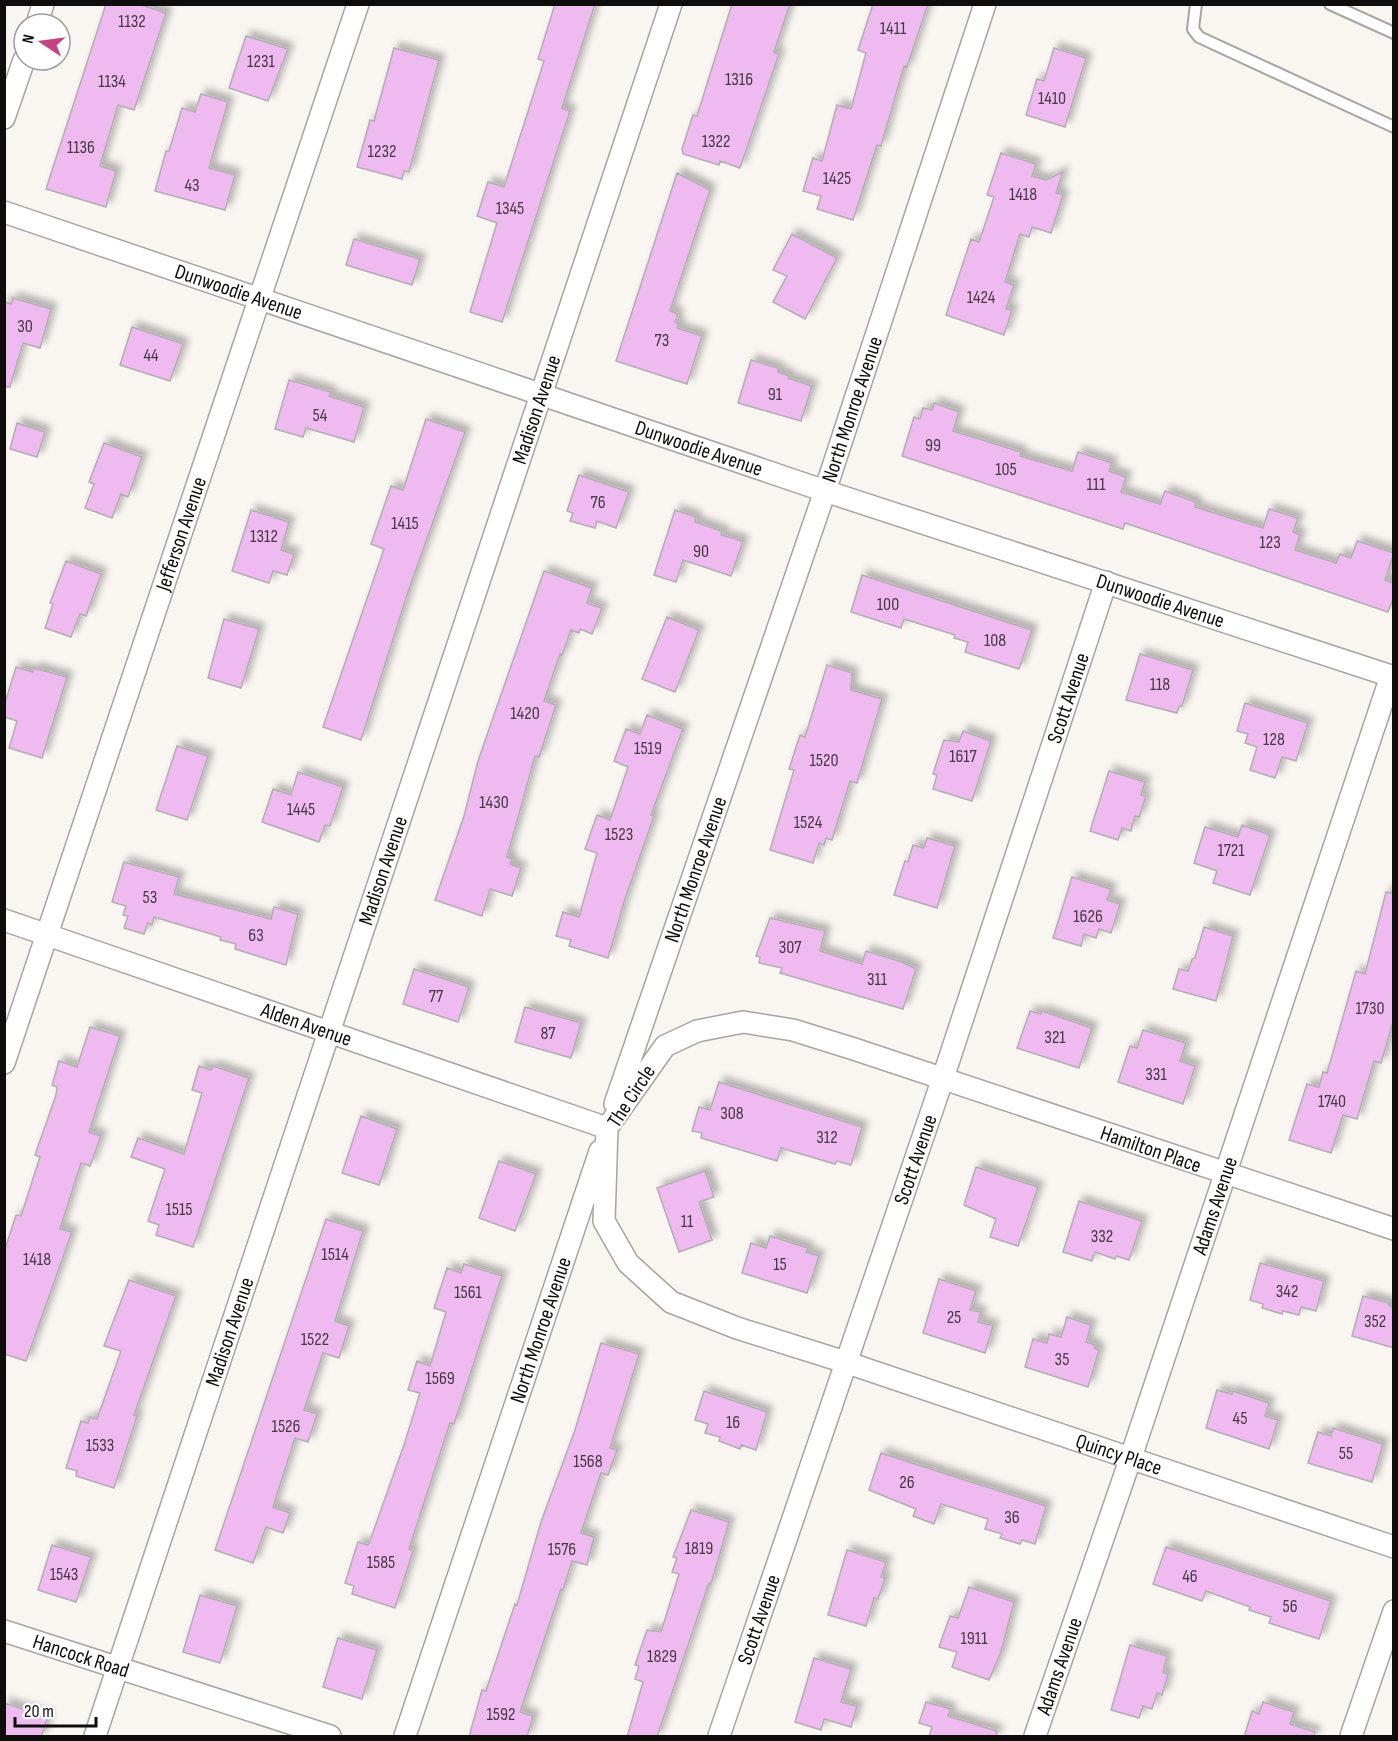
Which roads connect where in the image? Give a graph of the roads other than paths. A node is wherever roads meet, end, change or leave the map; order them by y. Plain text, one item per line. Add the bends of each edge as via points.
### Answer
1 (357, 4) edge
2 (670, 4) edge
3 (985, 4) edge
4 (1196, 4) edge
5 (1330, 4) edge
6 (1394, 33) edge
7 (20, 72) edge
8 (4, 118) edge
9 (1394, 127) edge
10 (4, 212) edge
11 (260, 298) junction
12 (540, 393) junction
13 (825, 490) junction
14 (1106, 582) junction
15 (1392, 676) edge
16 (4, 921) edge
17 (47, 935) junction
18 (329, 1034) junction
19 (4, 1063) edge
20 (943, 1078) junction
21 (607, 1128) junction
22 (1224, 1174) junction
23 (1394, 1229) edge
24 (845, 1362) junction
25 (1131, 1457) junction
26 (1394, 1547) edge
27 (1394, 1611) edge
28 (4, 1631) edge
29 (118, 1668) junction
30 (95, 1737) edge
31 (330, 1737) edge
32 (405, 1737) edge
33 (719, 1737) edge
34 (1035, 1737) edge
35 (1351, 1737) edge

1 - 11 street, Jefferson Avenue
2 - 12 street, Madison Avenue
3 - 13 street, North Monroe Avenue
4 - 9 lane via 1193,29 1199,38
5 - 6 lane
7 - 8 street
10 - 11 street, Dunwoodie Avenue
11 - 12 street, Dunwoodie Avenue
11 - 17 street, Jefferson Avenue
12 - 13 street, Dunwoodie Avenue
12 - 18 street, Madison Avenue
13 - 14 street, Dunwoodie Avenue
13 - 21 street, North Monroe Avenue
14 - 15 street, Dunwoodie Avenue
14 - 20 street, Scott Avenue
15 - 22 street, Adams Avenue
16 - 17 street, Alden Avenue
17 - 18 street, Alden Avenue
17 - 19 street, Jefferson Avenue
18 - 21 street, Alden Avenue
18 - 29 street, Madison Avenue
20 - 21 street, The Circle via 793,1030 743,1022 698,1031 665,1046
20 - 22 street, Hamilton Place
20 - 24 street, Scott Avenue
21 - 24 street, The Circle via 604,1221 628,1263 671,1302 737,1328
21 - 32 street, North Monroe Avenue
22 - 23 street, Hamilton Place
22 - 25 street, Adams Avenue
24 - 25 street, Quincy Place
24 - 33 street, Scott Avenue
25 - 26 street, Quincy Place
25 - 34 street, Adams Avenue
27 - 35 street
28 - 29 street, Hancock Road
29 - 30 street, Madison Avenue
29 - 31 street, Hancock Road

